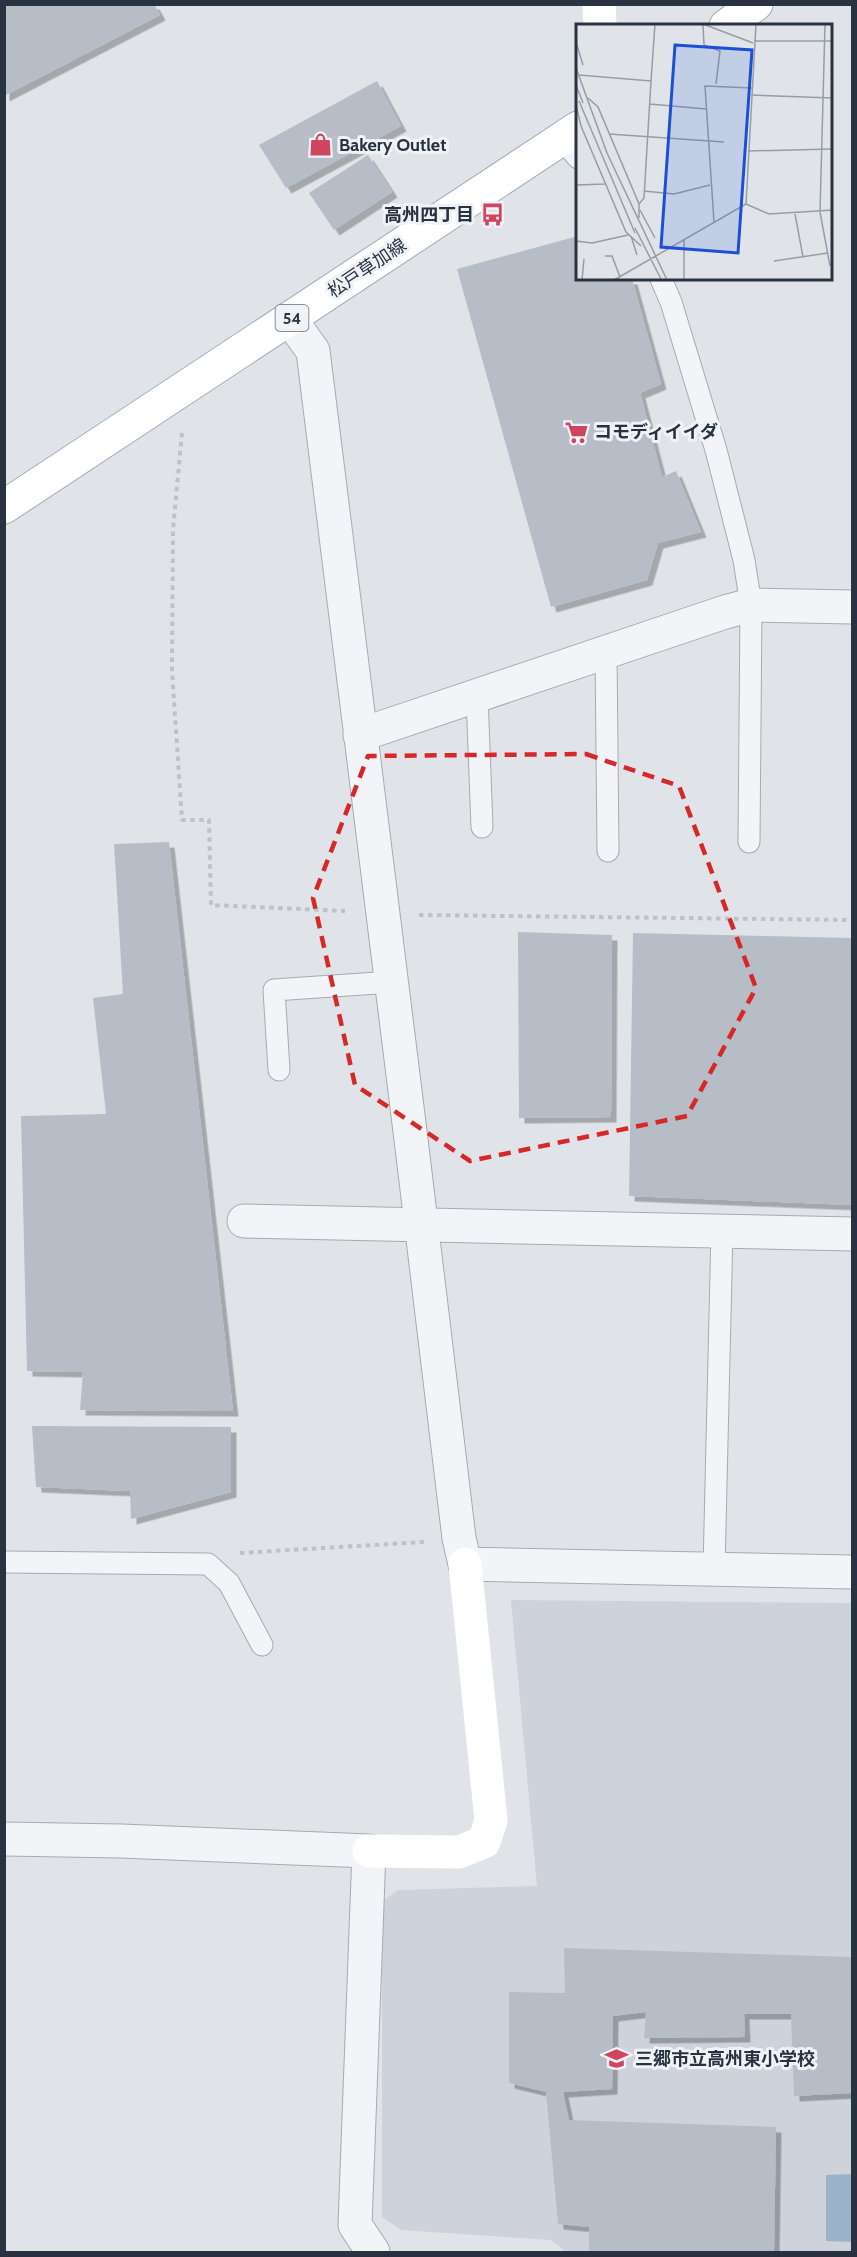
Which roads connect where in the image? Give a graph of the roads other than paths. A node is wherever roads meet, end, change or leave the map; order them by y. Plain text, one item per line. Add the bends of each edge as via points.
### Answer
1 (599, 4) edge
2 (756, 4) edge
3 (600, 24) edge
4 (729, 24) edge
5 (573, 142) edge
6 (661, 280) edge
7 (290, 319) junction
8 (4, 507) edge
9 (751, 605) junction
10 (852, 607) edge
11 (606, 652) junction
12 (477, 696) junction
13 (360, 735) junction
14 (482, 827) dead end
15 (749, 842) dead end
16 (608, 851) dead end
17 (392, 982) junction
18 (279, 1070) dead end
19 (244, 1221) dead end
20 (423, 1226) junction
21 (722, 1231) junction
22 (852, 1234) edge
23 (462, 1551) junction
24 (4, 1562) edge
25 (714, 1569) junction
26 (852, 1572) edge
27 (262, 1645) dead end
28 (4, 1839) edge
29 (369, 1851) junction
30 (373, 2253) edge

1 - 3 main road
2 - 4 main road
5 - 7 main road, 松戸草加線 / 54
6 - 9 lane via 716,450 744,560
7 - 8 main road, 松戸草加線 / 54
7 - 13 street via 313,351
9 - 10 street
9 - 11 street
9 - 15 lane
11 - 12 street
11 - 16 lane
12 - 13 street
12 - 14 lane
13 - 17 street
17 - 18 lane via 274,990
17 - 20 street
19 - 20 street
20 - 21 street
20 - 23 street
21 - 22 street
21 - 25 lane
23 - 25 street
23 - 29 main road via 491,1820 484,1842 459,1852
24 - 27 lane via 208,1564 229,1582
25 - 26 street
28 - 29 street
29 - 30 street via 355,2225

